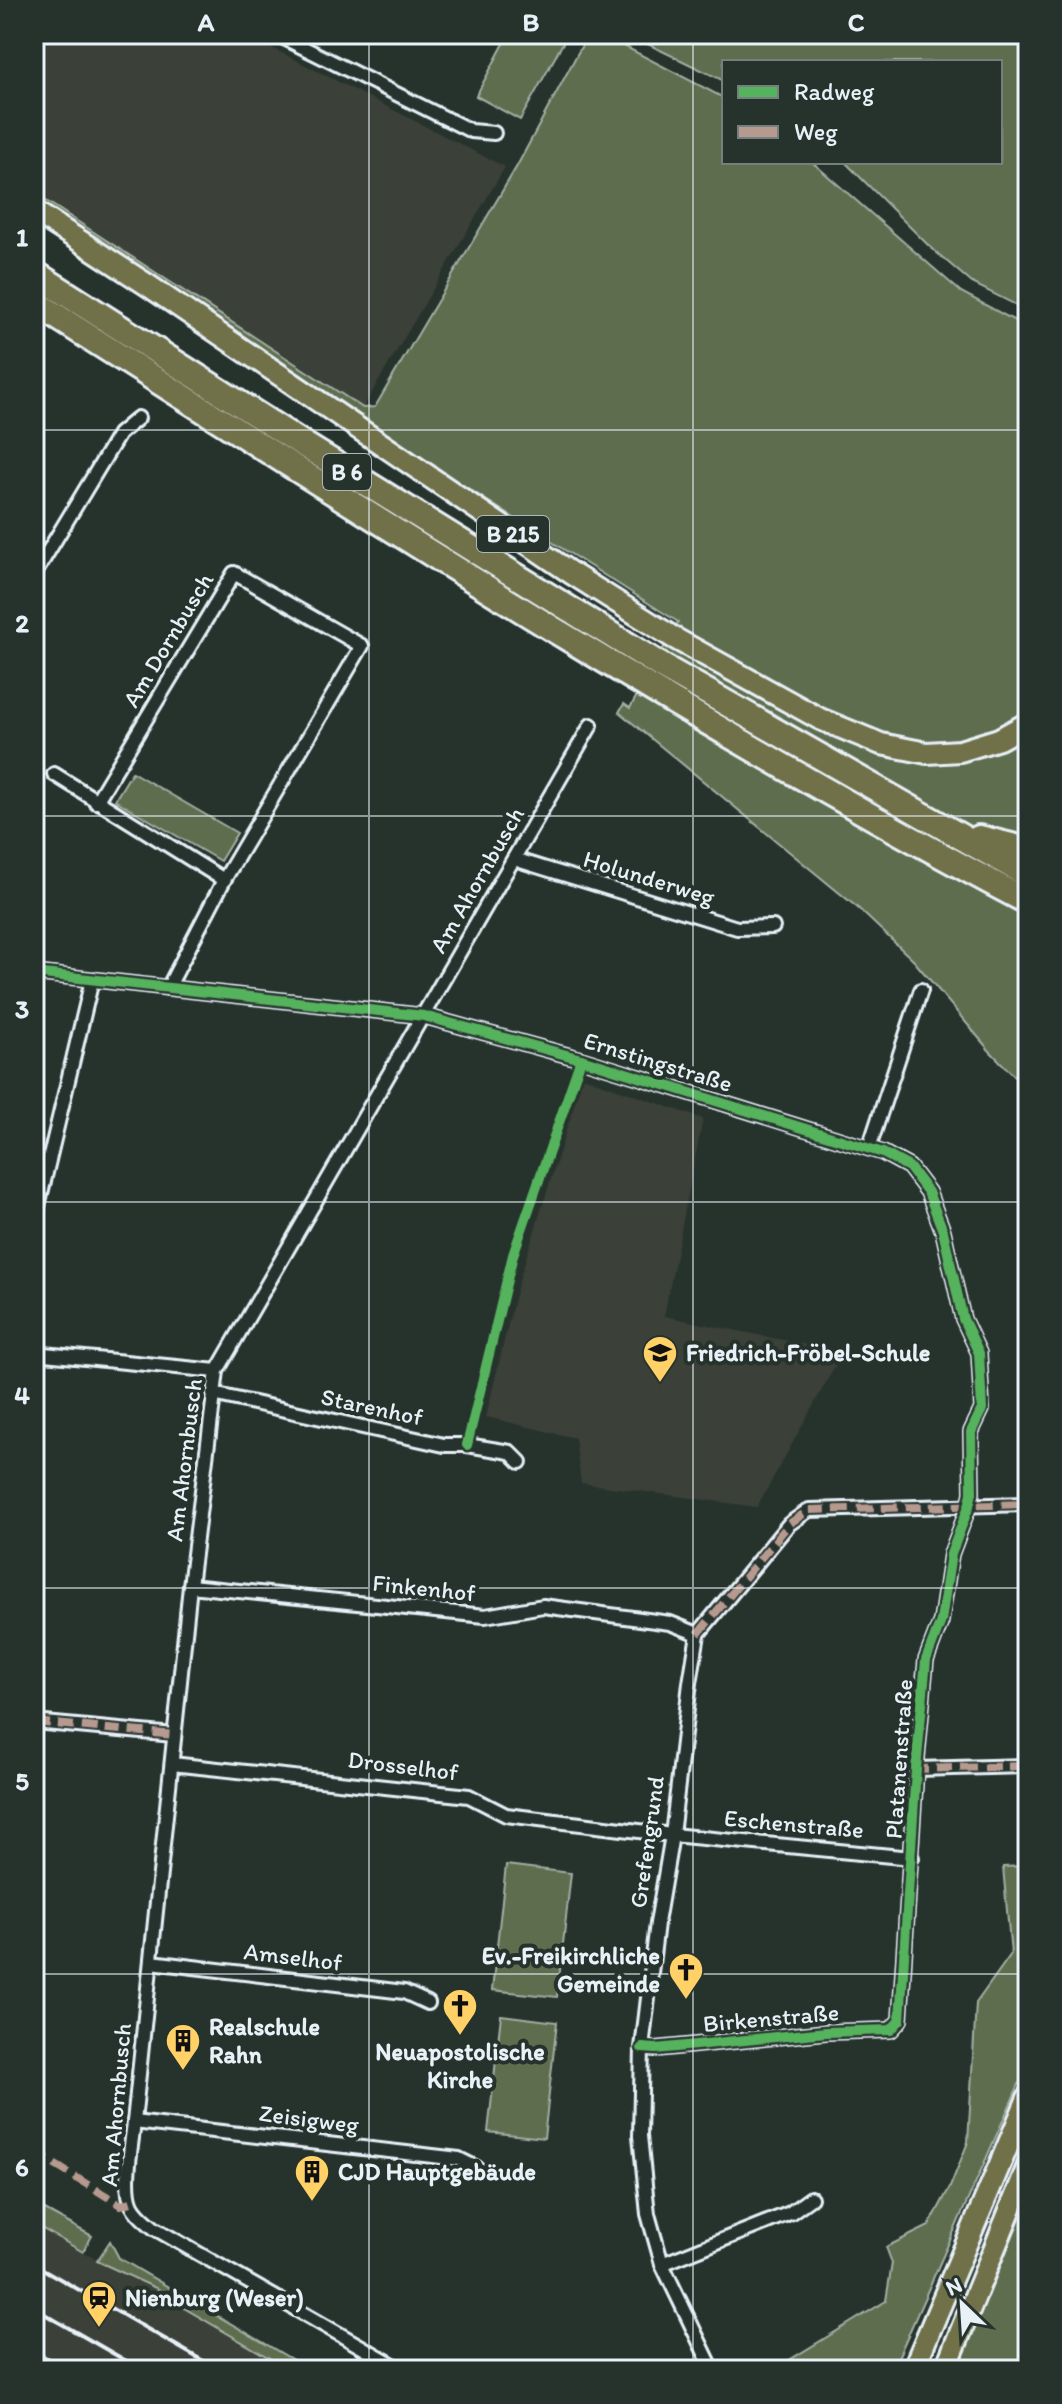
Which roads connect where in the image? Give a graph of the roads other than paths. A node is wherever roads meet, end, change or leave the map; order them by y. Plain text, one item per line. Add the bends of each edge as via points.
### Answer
1 (276, 34) edge
2 (494, 133) dead end
3 (34, 211) edge
4 (34, 273) edge
5 (34, 302) edge
6 (138, 418) dead end
7 (34, 575) edge
8 (1028, 723) edge
9 (591, 725) dead end
10 (54, 774) dead end
11 (96, 802) junction
12 (942, 827) junction
13 (1028, 850) edge
14 (514, 859) junction
15 (1028, 875) edge
16 (224, 880) junction
17 (1028, 902) edge
18 (773, 927) dead end
19 (34, 973) edge
20 (92, 980) junction
21 (168, 988) junction
22 (921, 990) dead end
23 (424, 1016) junction
24 (869, 1148) junction
25 (34, 1223) edge
26 (34, 1353) edge
27 (217, 1371) junction
28 (213, 1394) junction
29 (520, 1462) dead end
30 (1028, 1504) edge
31 (969, 1506) junction
32 (190, 1586) junction
33 (698, 1634) junction
34 (34, 1722) edge
35 (174, 1735) junction
36 (172, 1764) junction
37 (1028, 1766) edge
38 (916, 1769) junction
39 (672, 1835) junction
40 (912, 1858) junction
41 (151, 1962) junction
42 (428, 2003) dead end
43 (900, 2020) joint
44 (642, 2048) junction
45 (1028, 2098) edge
46 (134, 2122) junction
47 (1028, 2166) edge
48 (477, 2168) dead end
49 (811, 2198) dead end
50 (662, 2264) junction
51 (402, 2370) edge
52 (713, 2370) edge
53 (913, 2370) edge
54 (945, 2370) edge

1 - 2 street via 471,131
3 - 8 main road, B 215 via 571,573 820,719 881,744 927,753 960,751
4 - 12 highway, B 6 via 663,667
5 - 17 highway, B 6 via 682,709
6 - 7 street via 119,434
9 - 14 street, Am Ahornbusch
10 - 11 street
11 - 16 street
11 - 16 street, Am Dornbusch via 234,573 362,646
12 - 13 highway
12 - 15 highway, B 6
14 - 18 street, Holunderweg via 737,928
14 - 23 street, Am Ahornbusch
16 - 21 street, Am Dornbusch
19 - 20 street, Ernstingstraße
20 - 21 street, Ernstingstraße
20 - 25 street
21 - 23 street, Ernstingstraße
22 - 24 street
23 - 24 street, Ernstingstraße
23 - 27 street, Am Ahornbusch
24 - 31 street, Ernstingstraße via 909,1167 928,1192 943,1231 963,1319 979,1353 982,1409 971,1432
26 - 27 street
27 - 28 street, Am Ahornbusch
28 - 29 street, Starenhof via 444,1445 510,1452
28 - 32 street, Am Ahornbusch
30 - 31 street
31 - 33 street via 809,1510 789,1524
31 - 38 street, Platanenstraße via 951,1554 941,1621 926,1660
32 - 33 street, Finkenhof via 485,1616 543,1606 670,1623
32 - 35 street, Am Ahornbusch
33 - 39 street, Grefengrund
34 - 35 street
35 - 36 street, Am Ahornbusch
36 - 39 street, Drosselhof via 469,1796 506,1815
36 - 41 street, Am Ahornbusch
37 - 38 street
38 - 40 street, Platanenstraße
39 - 40 street, Eschenstraße
39 - 44 street, Grefengrund
40 - 43 street, Platanenstraße
41 - 42 street, Amselhof via 404,1992
41 - 46 street, Am Ahornbusch
43 - 44 street, Birkenstraße via 891,2030
44 - 50 street, Grefengrund via 643,2179
45 - 53 main road
46 - 48 street, Zeisigweg via 459,2159
46 - 51 street, Am Ahornbusch via 129,2183 131,2202 141,2218
47 - 54 main road
49 - 50 street via 790,2213
50 - 52 street, Grefengrund

